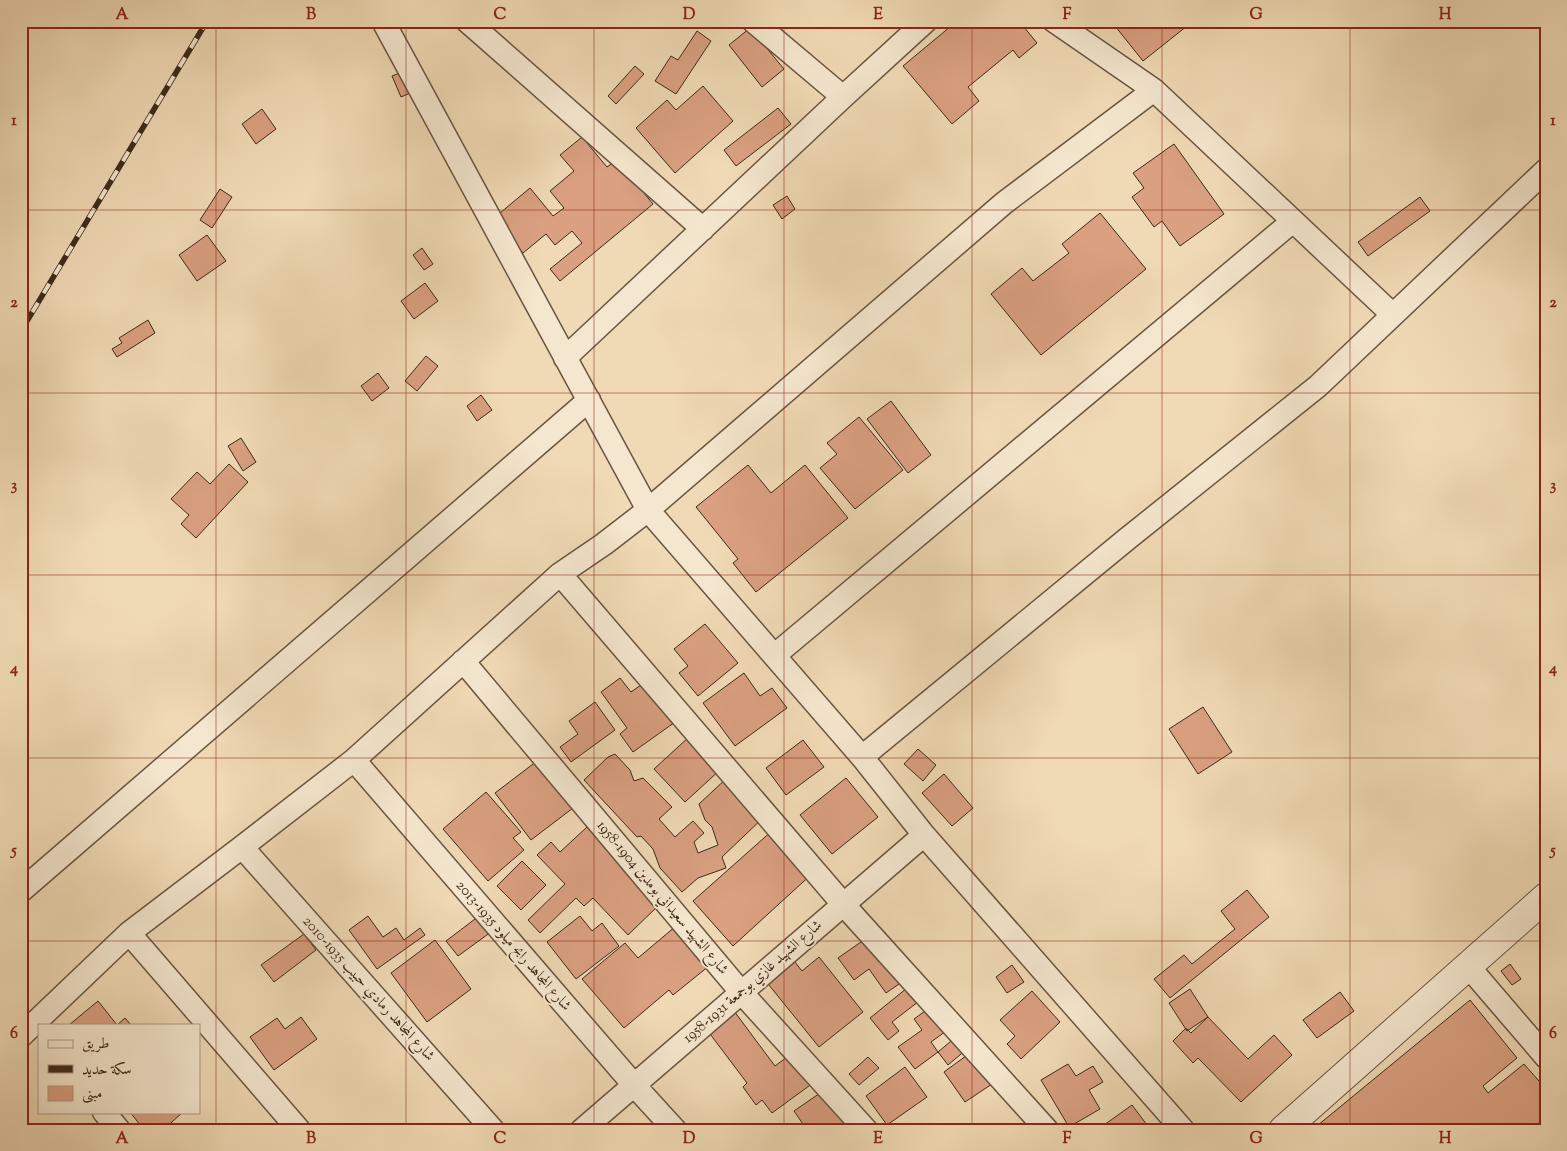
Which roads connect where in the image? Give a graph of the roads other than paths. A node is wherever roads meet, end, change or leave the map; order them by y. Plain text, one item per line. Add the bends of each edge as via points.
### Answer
1 (383, 21) edge
2 (467, 21) edge
3 (753, 21) edge
4 (926, 21) edge
5 (1054, 21) edge
6 (1154, 90) junction
7 (843, 97) junction
8 (1546, 170) edge
9 (1294, 221) junction
10 (703, 229) junction
11 (1392, 315) junction
12 (565, 358) junction
13 (589, 400) junction
14 (648, 510) junction
15 (560, 574) junction
16 (774, 655) junction
17 (463, 661) junction
18 (862, 757) junction
19 (354, 760) junction
20 (924, 835) junction
21 (242, 848) junction
22 (21, 891) edge
23 (1546, 897) edge
24 (843, 904) junction
25 (129, 933) junction
26 (1468, 966) junction
27 (741, 992) junction
28 (39, 1024) edge
29 (1546, 1057) edge
30 (634, 1085) junction
31 (106, 1114) edge
32 (119, 1130) edge
33 (299, 1130) edge
34 (494, 1130) edge
35 (582, 1130) edge
36 (675, 1130) edge
37 (866, 1130) edge
38 (1047, 1130) edge
39 (1183, 1130) edge
40 (1283, 1130) edge

1 - 12 street
2 - 10 street
3 - 7 street
4 - 7 street
5 - 6 street
6 - 9 street
6 - 14 street via 1004,203
7 - 10 street
8 - 11 street
9 - 11 street
9 - 16 street
10 - 12 street
11 - 18 street via 1318,386
12 - 13 street
13 - 14 street
13 - 22 street
14 - 15 street
14 - 16 street
15 - 17 street
15 - 24 street
16 - 18 street
17 - 19 street
17 - 27 street, شارع الشهيد سعيداني بومدين 1904-1958
18 - 20 street
19 - 21 street
19 - 30 street, شارع المجاهد رابح ميلود 1935-2013
20 - 24 street, شارع الشهيد غازي بوجمعة 1931-1958
20 - 39 street
21 - 25 street
21 - 34 street, شارع المجاهد رمادي حبيب 1935-2010
23 - 26 street
24 - 27 street, شارع الشهيد غازي بوجمعة 1931-1958
24 - 38 street
25 - 28 street
25 - 33 street
26 - 29 street
26 - 40 street
27 - 30 street, شارع الشهيد غازي بوجمعة 1931-1958
27 - 37 street, شارع الشهيد سعيداني بومدين 1904-1958
30 - 35 street, شارع الشهيد غازي بوجمعة 1931-1958
30 - 36 street, شارع المجاهد رابح ميلود 1935-2013
31 - 32 street

